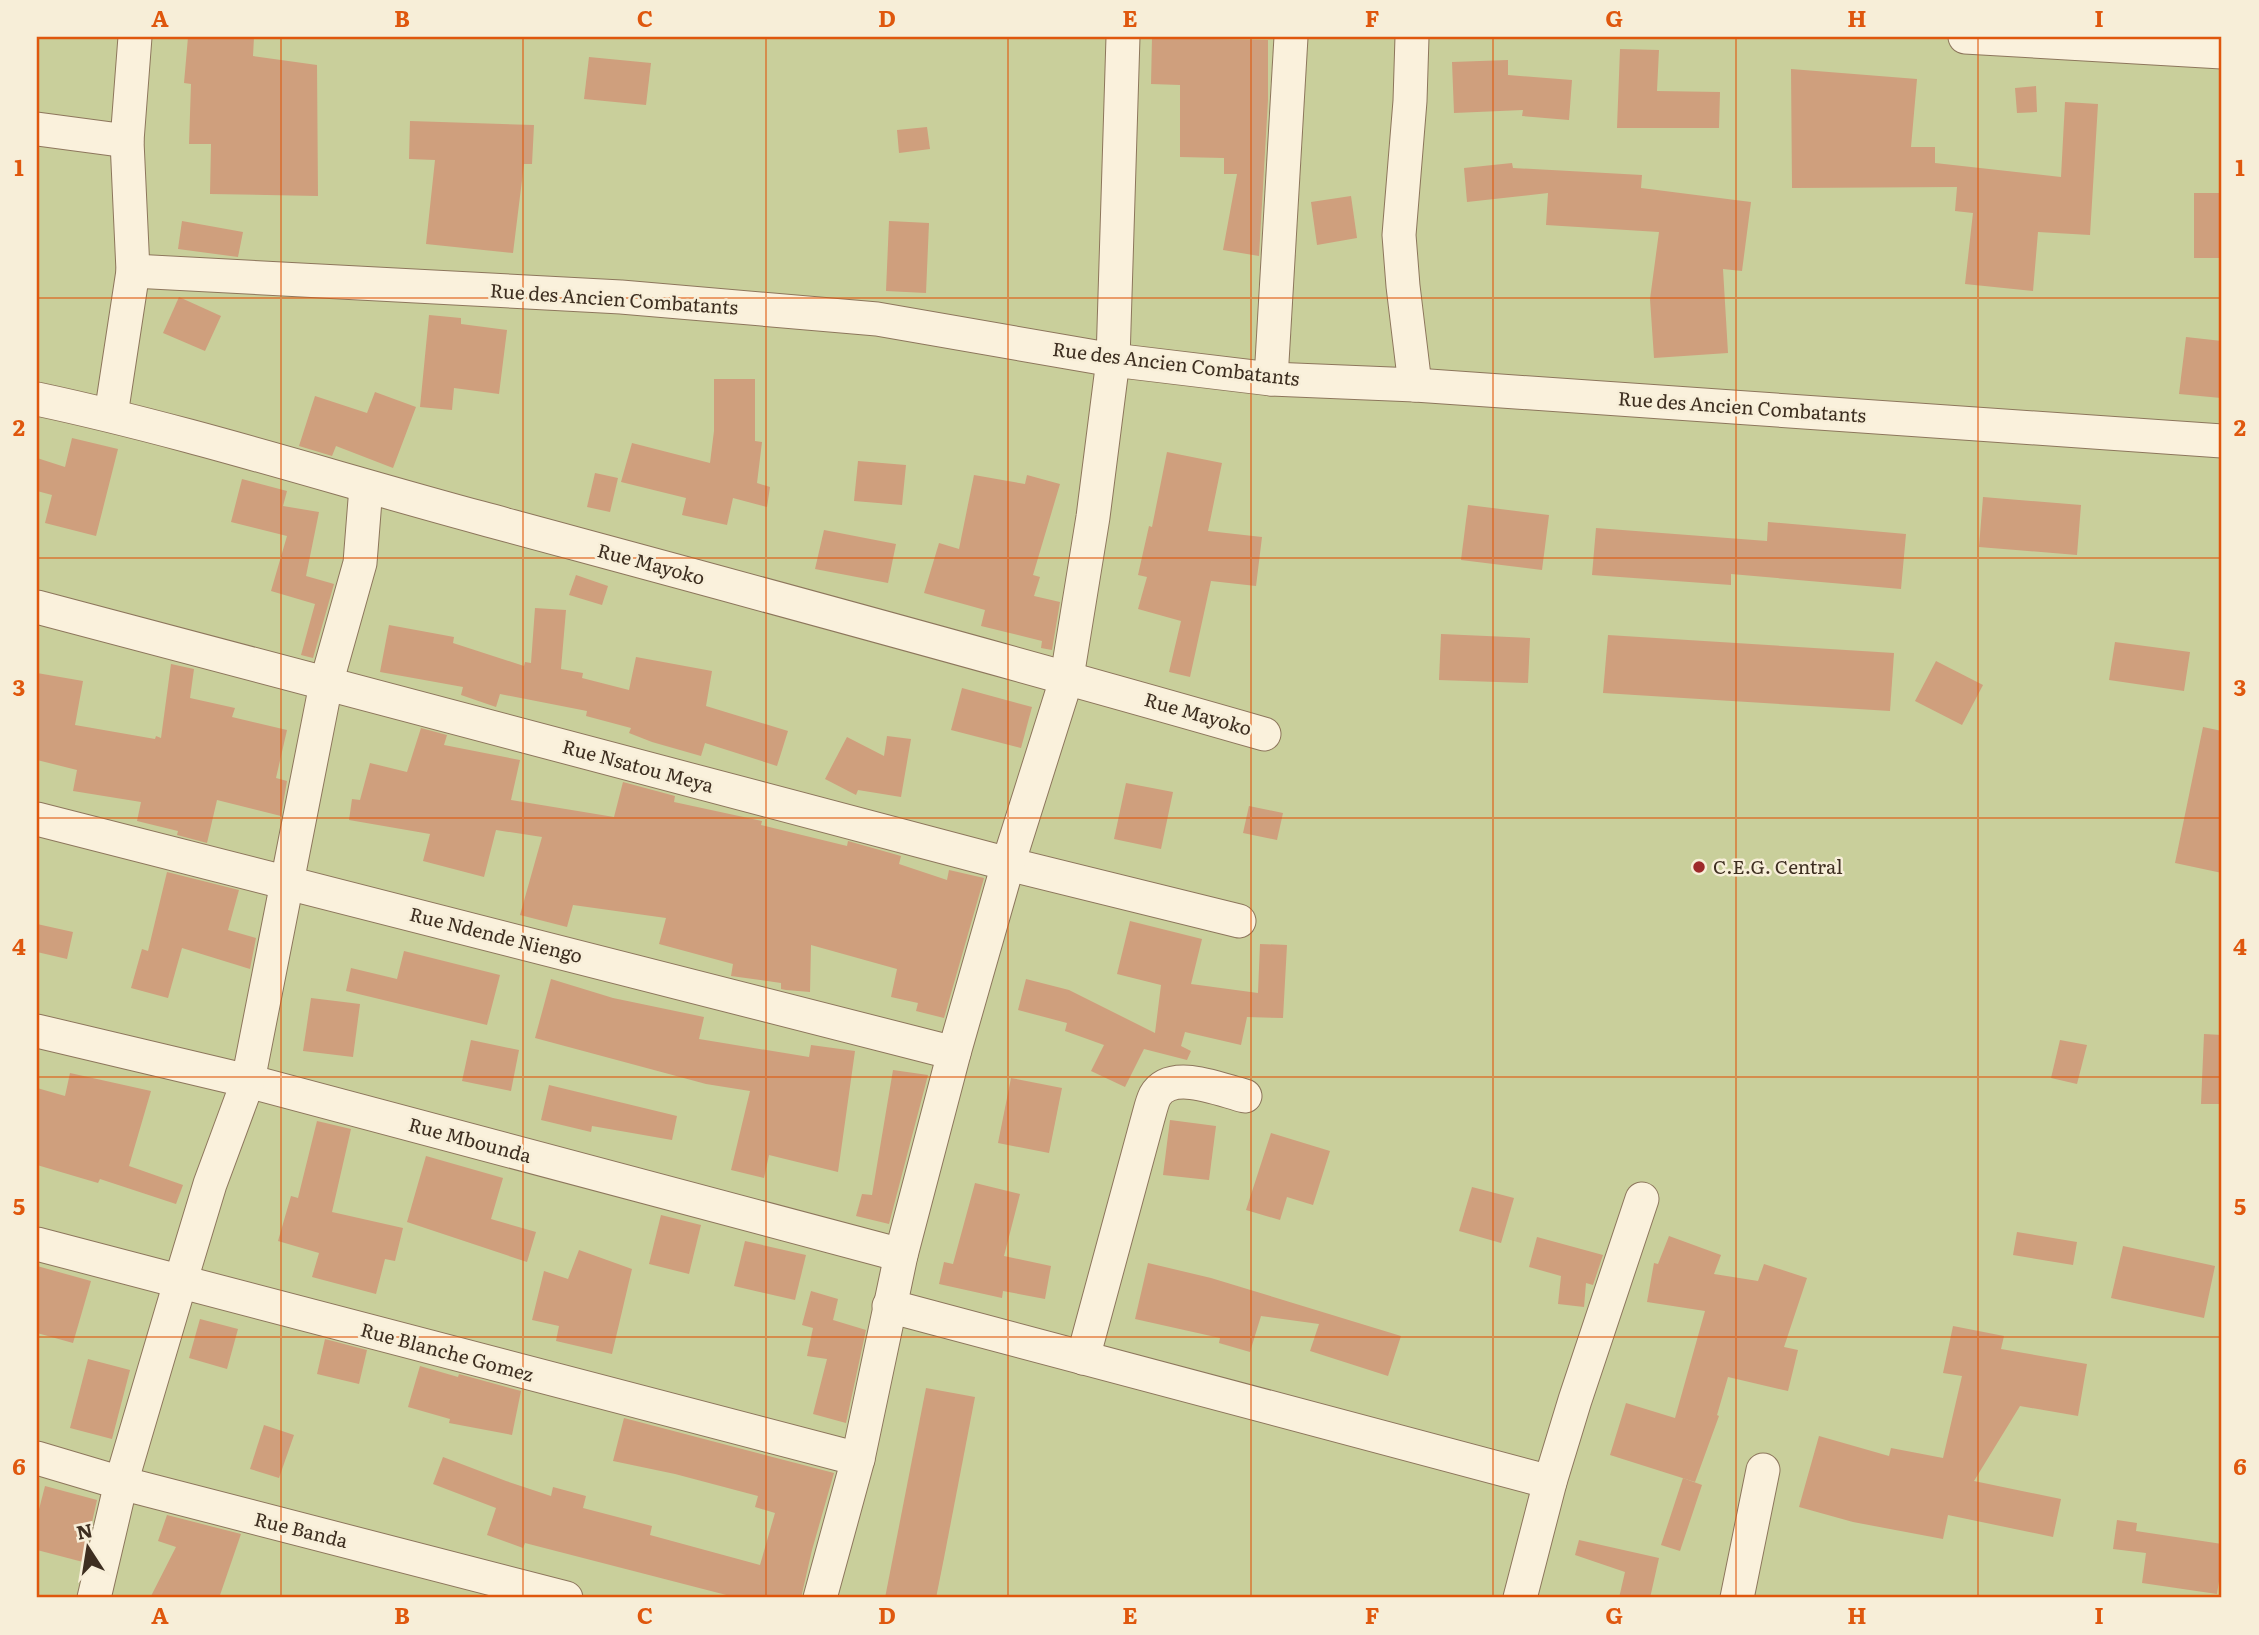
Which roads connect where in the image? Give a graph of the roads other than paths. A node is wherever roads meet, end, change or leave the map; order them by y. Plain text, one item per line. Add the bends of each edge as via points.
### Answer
1 (135, 37) edge
2 (1124, 37) edge
3 (1291, 37) edge
4 (1412, 37) edge
5 (1965, 37) edge
6 (2222, 52) edge
7 (37, 129) edge
8 (127, 141) junction
9 (133, 271) junction
10 (1113, 360) junction
11 (1270, 379) junction
12 (1415, 385) junction
13 (37, 399) edge
14 (111, 415) junction
15 (2222, 441) edge
16 (366, 487) junction
17 (37, 607) edge
18 (1067, 677) junction
19 (326, 684) junction
20 (1264, 734) dead end
21 (37, 819) edge
22 (1008, 864) junction
23 (288, 882) junction
24 (1240, 921) dead end
25 (37, 1031) edge
26 (954, 1053) junction
27 (248, 1081) junction
28 (1245, 1096) dead end
29 (1642, 1199) dead end
30 (37, 1244) edge
31 (901, 1255) junction
32 (180, 1283) junction
33 (889, 1306) junction
34 (1083, 1358) junction
35 (37, 1458) edge
36 (858, 1459) junction
37 (1763, 1470) dead end
38 (1550, 1482) junction
39 (121, 1483) junction
40 (94, 1598) edge
41 (566, 1598) edge
42 (820, 1598) edge
43 (1520, 1598) edge
44 (1737, 1598) edge

1 - 8 street
2 - 10 street
3 - 11 street
4 - 12 street via 1399,236
5 - 6 street
7 - 8 street
8 - 9 street
9 - 10 street, Rue des Ancien Combatants via 621,297 877,319
9 - 14 street
10 - 11 street, Rue des Ancien Combatants
10 - 18 street
11 - 12 street, Rue des Ancien Combatants
12 - 15 street, Rue des Ancien Combatants
13 - 14 street, Rue Mayoko
14 - 16 street, Rue Mayoko
16 - 18 street, Rue Mayoko
16 - 19 street via 360,563
17 - 19 street, Rue Nsatou Meya
18 - 20 street, Rue Mayoko
18 - 22 street
19 - 22 street, Rue Nsatou Meya
19 - 23 street
21 - 23 street, Rue Ndende Niengo
22 - 24 street, Rue Nsatou Meya
22 - 26 street
23 - 26 street, Rue Ndende Niengo
23 - 27 street
25 - 27 street, Rue Mbounda
26 - 31 street
27 - 31 street, Rue Mbounda
27 - 32 street
28 - 34 street via 1182,1080 1156,1094
29 - 38 street
30 - 32 street, Rue Blanche Gomez
31 - 33 street
32 - 36 street, Rue Blanche Gomez
32 - 39 street
33 - 34 street
33 - 36 street
34 - 38 street
35 - 39 street, Rue Banda
36 - 42 street
37 - 44 street
38 - 43 street
39 - 40 street
39 - 41 street, Rue Banda

